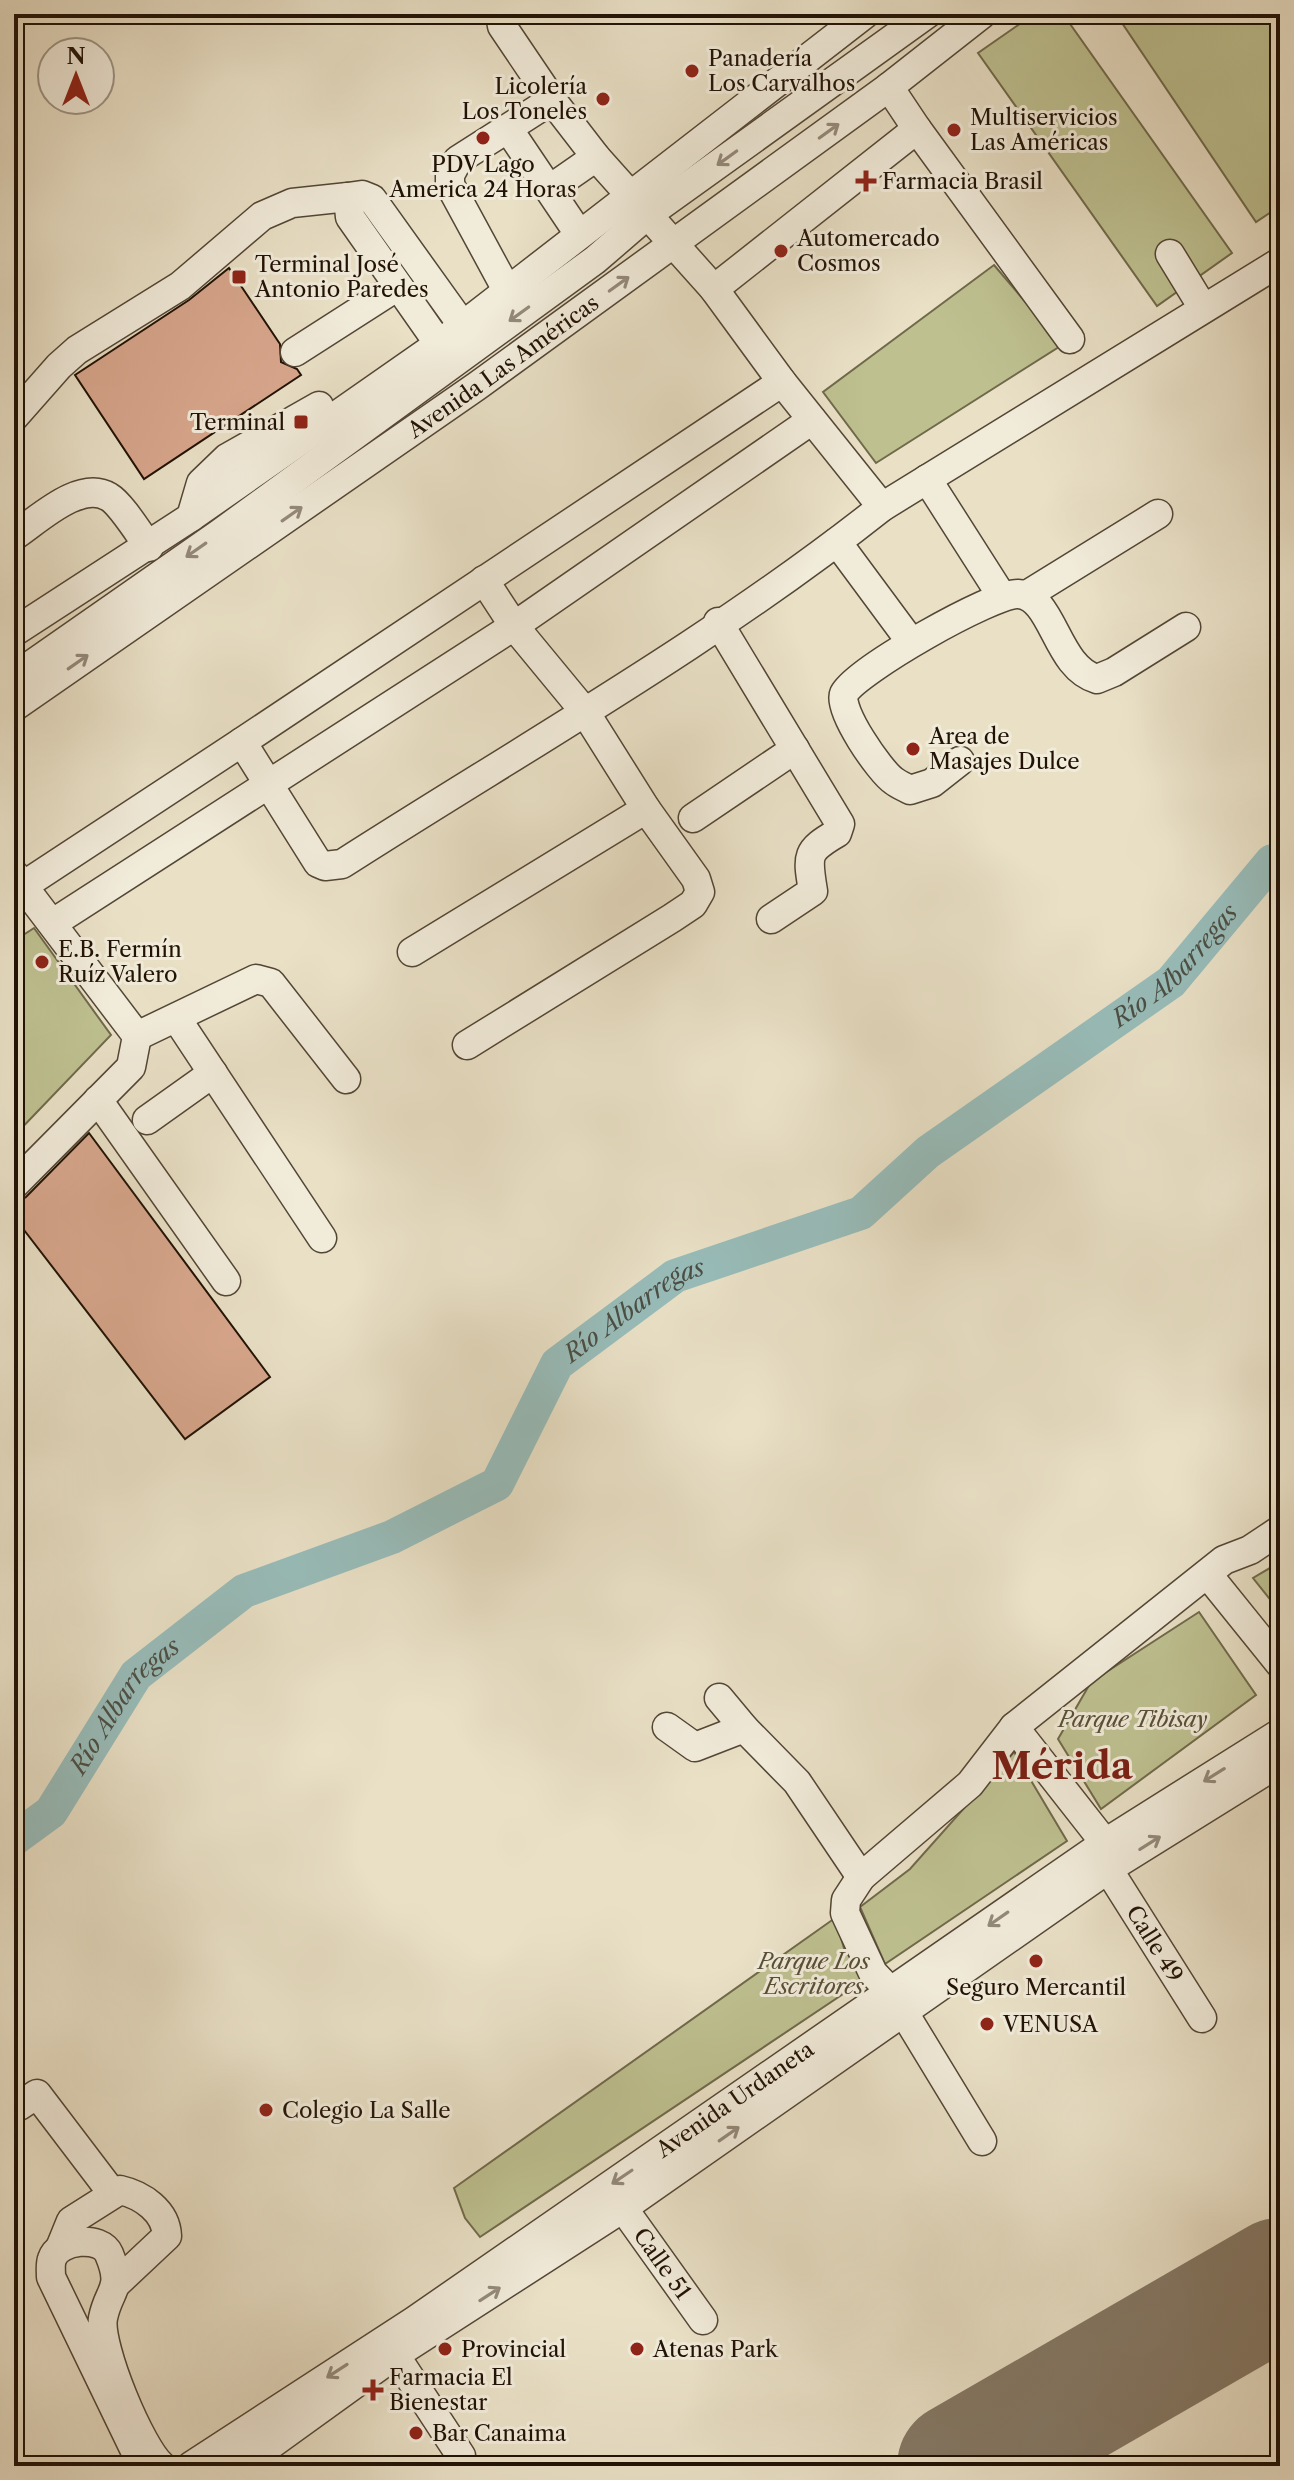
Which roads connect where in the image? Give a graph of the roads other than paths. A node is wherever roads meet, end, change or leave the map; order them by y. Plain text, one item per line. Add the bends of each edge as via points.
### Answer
1 (500, 14) edge
2 (865, 14) edge
3 (927, 14) edge
4 (982, 14) edge
5 (889, 87) junction
6 (552, 100) junction
7 (917, 129) junction
8 (509, 130) junction
9 (596, 157) junction
10 (550, 189) junction
11 (348, 197) junction
12 (637, 206) junction
13 (579, 234) junction
14 (672, 246) junction
15 (1170, 254) dead end
16 (1280, 262) edge
17 (398, 286) junction
18 (714, 289) junction
19 (508, 292) junction
20 (1203, 308) junction
21 (463, 326) junction
22 (1070, 339) dead end
23 (439, 344) junction
24 (295, 352) dead end
25 (782, 382) junction
26 (14, 417) edge
27 (812, 420) junction
28 (927, 479) junction
29 (882, 507) junction
30 (1158, 514) dead end
31 (14, 536) edge
32 (837, 542) junction
33 (149, 547) junction
34 (484, 580) junction
35 (1014, 595) junction
36 (718, 622) junction
37 (514, 626) junction
38 (1186, 627) dead end
39 (14, 632) edge
40 (911, 642) junction
41 (14, 677) edge
42 (14, 707) edge
43 (585, 712) junction
44 (242, 742) junction
45 (795, 749) junction
46 (960, 761) dead end
47 (268, 785) junction
48 (646, 809) junction
49 (693, 818) dead end
50 (19, 880) edge
51 (771, 919) dead end
52 (53, 923) junction
53 (412, 952) dead end
54 (177, 1019) junction
55 (137, 1036) junction
56 (467, 1045) dead end
57 (213, 1073) junction
58 (346, 1079) dead end
59 (98, 1100) junction
60 (147, 1120) dead end
61 (14, 1185) edge
62 (322, 1238) dead end
63 (226, 1281) dead end
64 (1280, 1530) edge
65 (1209, 1576) junction
66 (1280, 1664) edge
67 (719, 1698) dead end
68 (667, 1727) dead end
69 (1014, 1727) junction
70 (744, 1728) junction
71 (1280, 1733) edge
72 (1280, 1762) edge
73 (1107, 1856) junction
74 (861, 1877) junction
75 (897, 2003) junction
76 (1202, 2018) dead end
77 (19, 2106) dead end
78 (982, 2141) dead end
79 (113, 2194) junction
80 (623, 2208) junction
81 (60, 2248) junction
82 (117, 2283) junction
83 (703, 2320) dead end
84 (395, 2355) junction
85 (461, 2456) dead end
86 (138, 2466) edge
87 (162, 2466) edge
88 (191, 2466) edge
89 (241, 2466) edge

1 - 6 street via 502,26
2 - 12 street
3 -> 12 street, Avenida Las Américas
4 - 5 street, Avenida Las Américas
5 - 7 street
14 -> 5 street, Avenida Las Américas
6 - 8 street
6 - 9 street
7 - 18 street
7 - 22 street
8 - 10 street
8 - 19 street via 458,160 450,175 450,185
9 - 10 street
9 - 12 street
10 - 13 street
11 - 17 street via 350,217
11 - 21 street via 372,199
11 - 26 street via 292,203 262,216 180,286 77,350
12 - 13 street
12 - 14 street
12 -> 41 street, Avenida Las Américas via 595,260
13 - 19 street
14 - 18 street
42 -> 14 street, Avenida Las Américas
15 - 20 street
16 - 20 street
17 - 23 street
17 - 24 street
18 - 25 street
19 - 21 street
20 - 28 street
21 - 23 street
23 - 33 street
25 - 27 street
25 - 34 street
27 - 29 street
27 - 37 street
28 - 29 street
28 - 35 street
29 - 32 street
30 - 35 street
31 - 33 street via 89,492 110,497
32 - 36 street
32 - 40 street
33 - 39 street
34 - 37 street
34 - 44 street
35 - 38 street via 1038,604 1076,670 1097,679
35 - 40 street
36 - 43 street
36 - 45 street
37 - 43 street
37 - 47 street
40 - 46 street via 850,685 843,696 844,714 891,780 910,790 932,783
43 - 47 street via 334,866 325,866 312,855
43 - 48 street
44 - 47 street
44 - 50 street
45 - 49 street
45 - 51 street via 840,829 810,853 813,891
47 - 52 street
48 - 53 street
48 - 56 street via 696,879 698,899
50 - 52 street
52 - 55 street
54 - 55 street
54 - 57 street
54 - 58 street via 264,979
55 - 59 street via 131,1067
57 - 60 street
57 - 62 street
59 - 61 street
59 - 63 street
64 - 65 street via 1224,1560
65 - 66 street
65 - 69 street
67 - 70 street
68 - 70 street via 695,1747
69 - 73 street, Calle 49
69 - 74 street via 970,1784
70 - 74 street via 797,1782
71 -> 73 street, Avenida Urdaneta
73 -> 72 street, Avenida Urdaneta
73 - 75 street, Avenida Urdaneta
73 - 76 street, Calle 49
74 - 75 street via 846,1900 845,1913 873,1973
75 - 78 street
80 -> 75 street, Avenida Urdaneta
75 -> 88 street, Avenida Urdaneta
77 - 79 street via 37,2094
79 - 81 street via 71,2221
79 - 82 street via 134,2193 148,2203 166,2223 167,2236
80 - 83 street, Calle 51
84 -> 80 street, Avenida Urdaneta
81 - 82 street via 101,2245 108,2250
81 - 86 street via 52,2258 51,2277
82 - 87 street via 102,2320 107,2345 146,2447
84 - 85 street
84 - 89 street, Avenida Urdaneta

